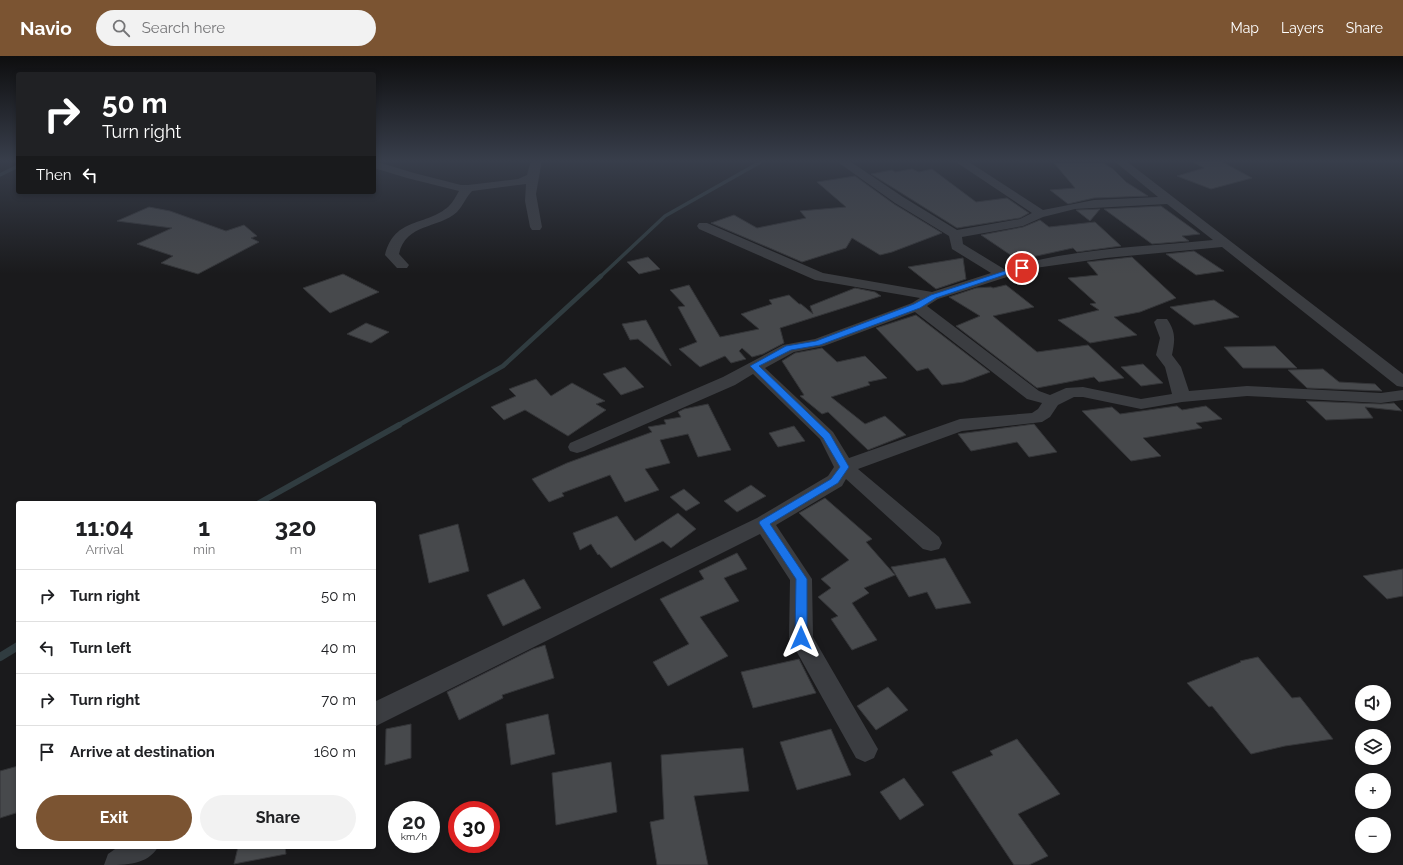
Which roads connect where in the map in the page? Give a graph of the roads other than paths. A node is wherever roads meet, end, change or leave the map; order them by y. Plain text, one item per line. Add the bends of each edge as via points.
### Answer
1 (461, 198) edge
2 (530, 198) edge
3 (896, 198) edge
4 (1016, 198) edge
5 (1166, 198) edge
6 (1169, 200) junction
7 (1041, 214) junction
8 (703, 226) dead end
9 (536, 227) dead end
10 (955, 234) junction
11 (1226, 243) junction
12 (402, 265) dead end
13 (1003, 274) junction
14 (933, 296) junction
15 (917, 306) junction
16 (1162, 322) dead end
17 (754, 366) junction
18 (1403, 382) edge
19 (1403, 395) edge
20 (1182, 397) junction
21 (1052, 401) junction
22 (577, 447) dead end
23 (844, 467) junction
24 (764, 523) junction
25 (930, 542) dead end
26 (376, 714) edge
27 (865, 750) dead end
28 (140, 849) edge
29 (119, 865) edge

1 - 12 street via 452,210 423,223 398,240 392,255
2 - 9 street
3 - 10 street
4 - 7 street
5 - 6 street
6 - 7 street via 1083,206
6 - 11 street
7 - 10 street via 1023,222
8 - 14 street via 820,277
10 - 13 street via 957,246
11 - 13 street via 1033,264
11 - 18 street
13 - 14 street
14 - 15 street
15 - 17 street via 818,343 788,348
15 - 21 street via 1033,395
16 - 20 street via 1168,338 1164,355 1173,367
17 - 22 street via 729,381
17 - 23 street via 827,436
19 - 20 street via 1381,398 1247,391
20 - 21 street via 1141,404 1073,392 1061,394
21 - 23 street via 1044,413 1036,418 960,425
23 - 24 street via 835,481
23 - 25 street
24 - 26 street
24 - 27 street via 802,579 801,638
28 - 29 street

